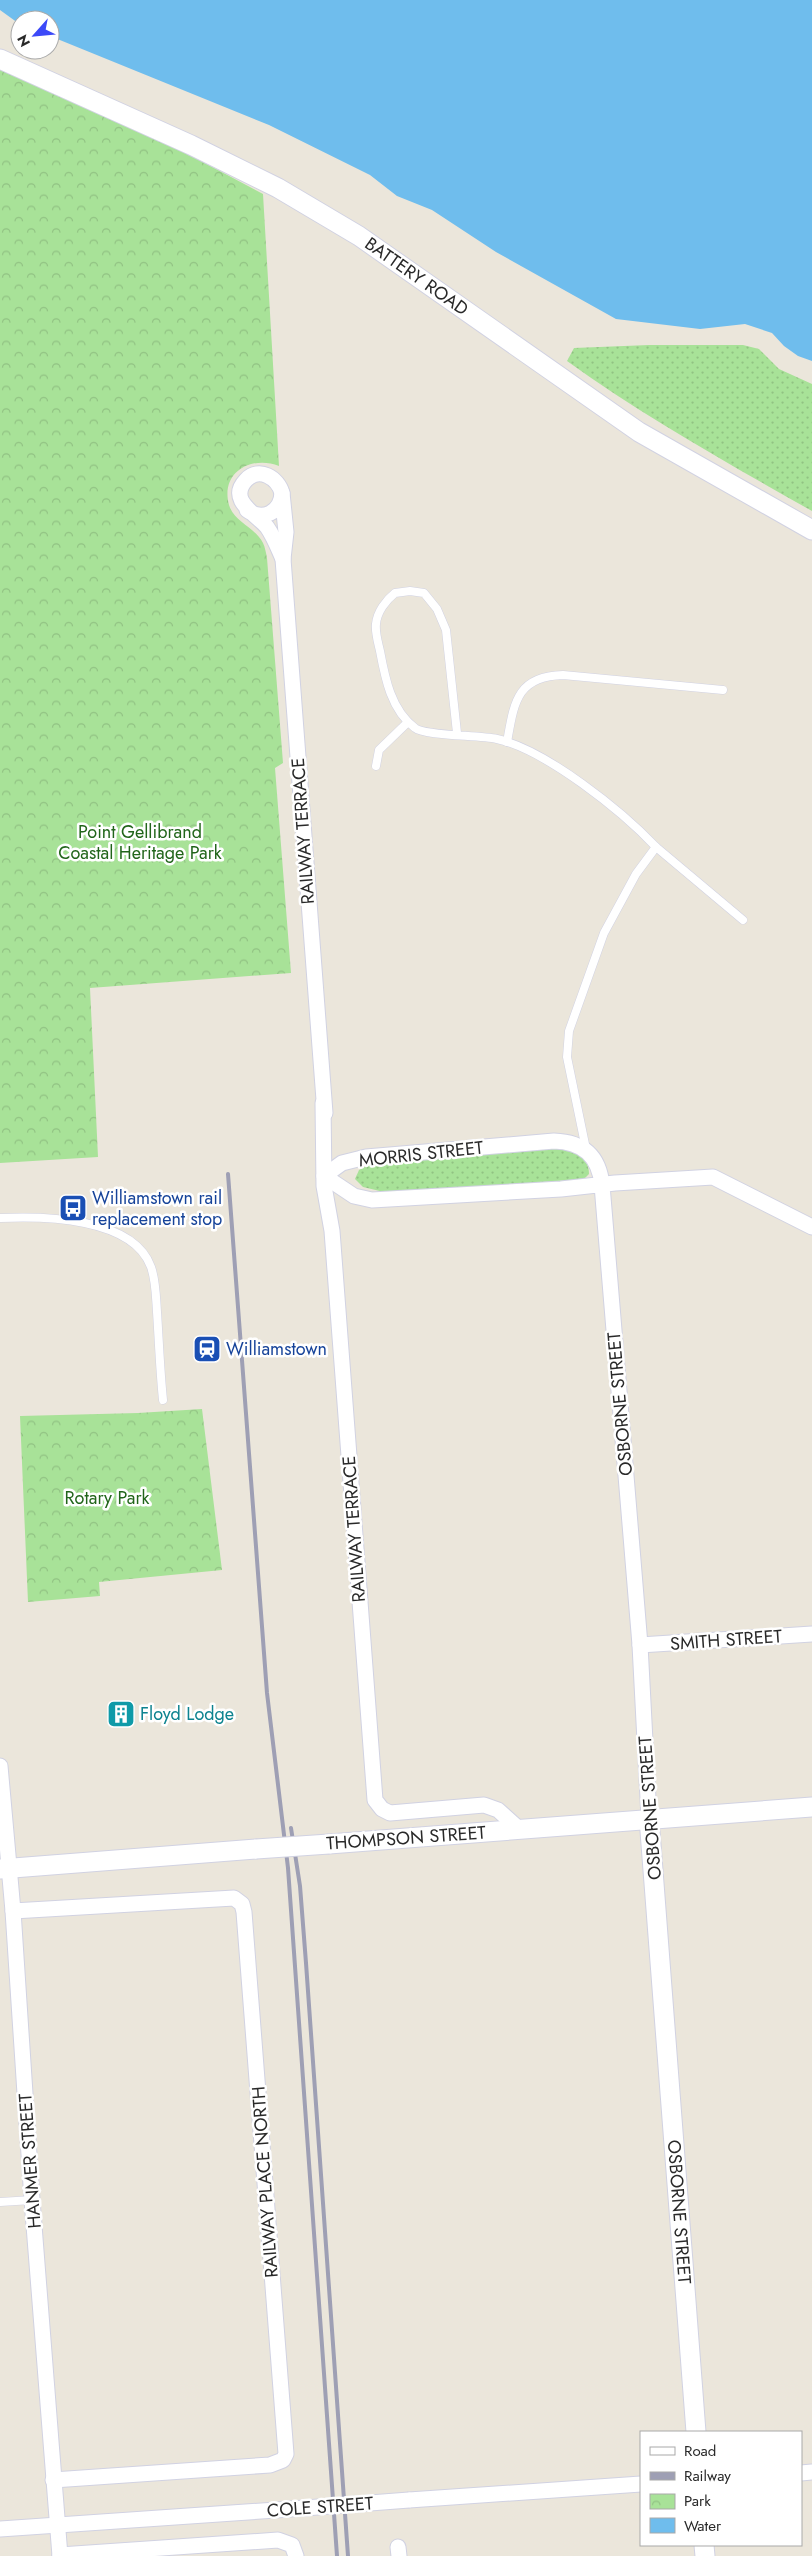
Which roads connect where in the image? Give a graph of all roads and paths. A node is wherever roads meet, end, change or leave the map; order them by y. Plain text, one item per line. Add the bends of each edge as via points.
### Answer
1 (0, 59) edge
2 (282, 493) junction
3 (247, 510) junction
4 (812, 530) edge
5 (283, 558) junction
6 (723, 690) dead end
7 (408, 722) junction
8 (457, 733) junction
9 (507, 742) junction
10 (376, 766) dead end
11 (656, 847) junction
12 (744, 920) dead end
13 (323, 1103) junction
14 (586, 1149) junction
15 (366, 1157) junction
16 (324, 1176) junction
17 (602, 1185) junction
18 (0, 1218) edge
19 (812, 1227) edge
20 (163, 1400) dead end
21 (812, 1634) edge
22 (640, 1646) junction
23 (0, 1766) edge
24 (812, 1807) edge
25 (649, 1818) junction
26 (518, 1828) junction
27 (4, 1869) edge
28 (13, 1911) junction
29 (32, 2200) junction
30 (0, 2202) edge
31 (696, 2431) edge
32 (53, 2480) junction
33 (640, 2484) edge
34 (57, 2525) junction
35 (0, 2529) edge
36 (60, 2556) edge
37 (296, 2556) edge

1 - 4 street, BATTERY ROAD via 278,188 358,236 639,432
2 - 3 street via 278,507 270,513 256,515
2 - 3 street via 270,476 250,477 240,496
2 - 5 street, RAILWAY TERRACE via 286,532
3 - 5 street, RAILWAY TERRACE via 266,526
5 - 13 street, RAILWAY TERRACE
6 - 9 lane via 544,676 525,687 517,697
7 - 8 lane via 422,732
7 - 8 lane via 388,690 376,627 380,612 393,594 416,591 430,598 446,630
7 - 10 lane via 379,750
8 - 9 lane
9 - 11 lane via 562,770
11 - 12 lane
11 - 14 lane via 636,874 604,933 569,1031 567,1057
13 - 15 street, RAILWAY TERRACE via 333,1154 343,1158
13 - 16 street, RAILWAY TERRACE
14 - 15 street, MORRIS STREET via 568,1142 554,1142
14 - 17 street via 598,1166
15 - 16 street, MORRIS STREET via 338,1165
16 - 17 street, MORRIS STREET via 354,1196 386,1201
16 - 26 street, RAILWAY TERRACE via 332,1231 376,1800 382,1809 390,1813 484,1806 498,1810
17 - 19 street, MORRIS STREET via 712,1177
17 - 22 street, OSBORNE STREET
18 - 20 lane via 48,1217 92,1224 118,1235 144,1254 154,1275
21 - 22 street, SMITH STREET
22 - 25 street, OSBORNE STREET
23 - 27 street, HANMER STREET
24 - 25 street, THOMPSON STREET
25 - 26 street, THOMPSON STREET
25 - 31 street, OSBORNE STREET
26 - 27 street, THOMPSON STREET, bridge
27 - 28 street, HANMER STREET
28 - 29 street, HANMER STREET
28 - 32 street, RAILWAY PLACE NORTH via 234,1898 242,1904 286,2454 283,2460 270,2465
29 - 30 lane
29 - 32 street, HANMER STREET
32 - 34 street, HANMER STREET
33 - 34 street, COLE STREET, bridge
34 - 35 street, COLE STREET
34 - 36 street, HANMER STREET
36 - 37 street via 278,2540 292,2545

